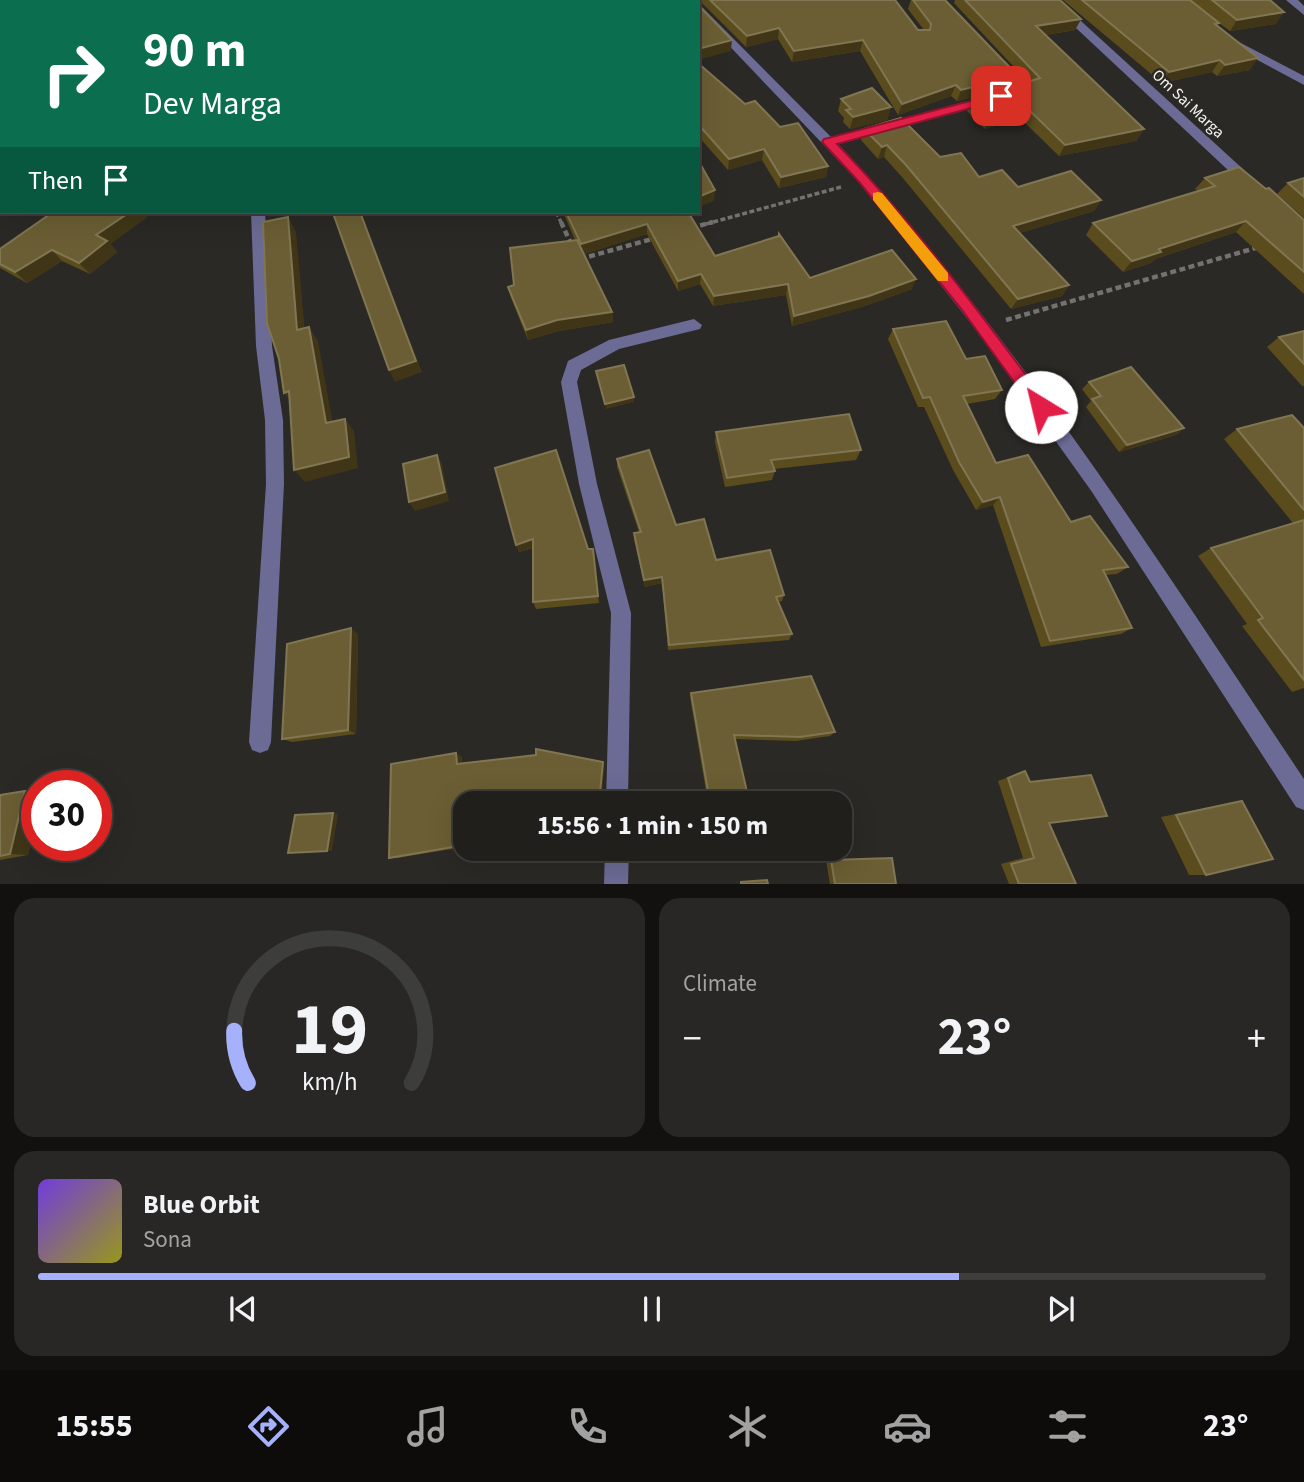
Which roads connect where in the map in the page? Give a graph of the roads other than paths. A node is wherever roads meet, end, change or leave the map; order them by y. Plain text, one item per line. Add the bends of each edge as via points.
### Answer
1 (1052, 0) edge
2 (1292, 0) edge
3 (700, 8) edge
4 (1304, 12) edge
5 (1227, 37) edge
6 (992, 54) edge
7 (1304, 81) edge
8 (828, 142) junction
9 (1256, 188) edge
10 (258, 214) edge
11 (694, 324) dead end
12 (260, 742) dead end
13 (617, 791) edge
14 (1304, 799) edge
15 (617, 861) edge
16 (616, 884) edge

1 - 9 street, Om Sai Marga
2 - 4 street
3 - 8 street
5 - 7 street
6 - 8 street via 1026,90
8 - 14 street via 865,180 983,327 1098,486
10 - 12 street via 275,484
11 - 13 street via 615,344 573,366 569,382 585,471 621,613
15 - 16 street

